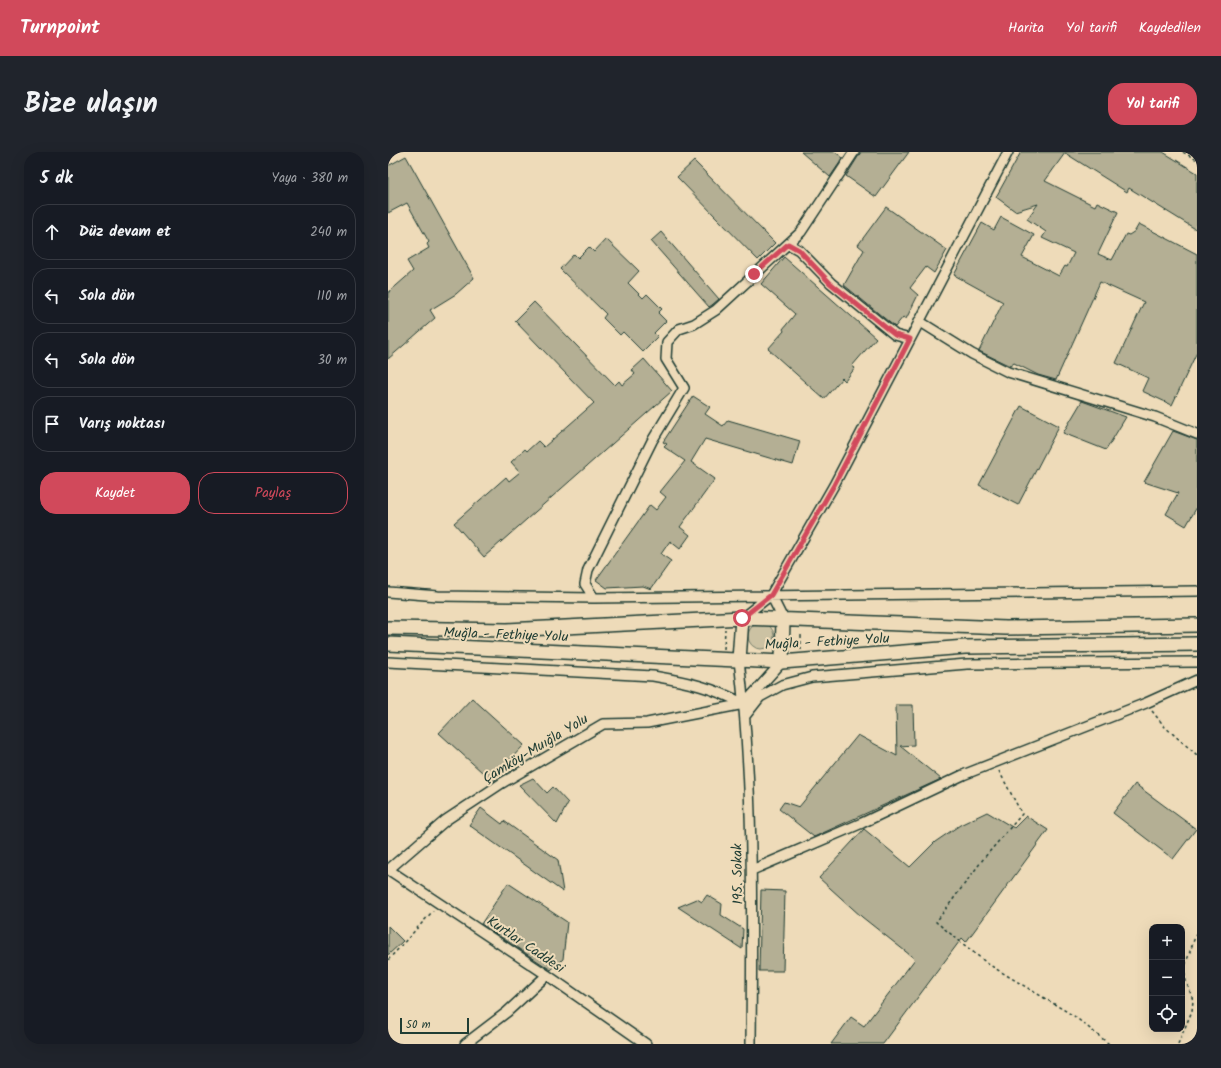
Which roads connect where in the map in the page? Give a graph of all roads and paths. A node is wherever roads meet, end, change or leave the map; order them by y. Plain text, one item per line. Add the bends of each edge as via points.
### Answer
1 (854, 152) edge
2 (1008, 152) edge
3 (1183, 152) edge
4 (1197, 160) edge
5 (788, 244) junction
6 (919, 321) junction
7 (910, 339) junction
8 (1197, 434) edge
9 (1197, 591) edge
10 (388, 592) edge
11 (771, 595) junction
12 (594, 598) junction
13 (742, 618) junction
14 (726, 619) junction
15 (783, 619) junction
16 (801, 620) junction
17 (1197, 625) edge
18 (388, 628) edge
19 (388, 644) edge
20 (1197, 644) edge
21 (723, 659) junction
22 (739, 660) junction
23 (801, 660) junction
24 (388, 662) edge
25 (782, 662) junction
26 (1197, 662) edge
27 (1197, 680) edge
28 (1146, 703) junction
29 (744, 704) junction
30 (745, 716) junction
31 (1197, 755) edge
32 (994, 762) junction
33 (388, 870) edge
34 (752, 870) junction
35 (439, 903) junction
36 (1197, 931) edge
37 (388, 960) edge
38 (547, 975) junction
39 (465, 1044) edge
40 (646, 1044) edge
41 (751, 1044) edge
42 (1109, 1044) edge
43 (1178, 1044) edge

1 - 5 street via 801,232
2 - 6 street
3 - 4 path
5 - 7 street via 799,250 830,283 895,335
5 - 12 street via 716,310 694,324 679,329 668,342 666,359 684,388 652,441 588,570 585,584
6 - 7 street
6 - 8 street via 972,354 1008,372 1120,406
7 - 11 street via 834,485
9 - 11 street
10 - 12 street via 438,596
11 - 12 street
11 - 13 street
11 - 15 street
13 - 14 highway, Muğla - Fethiye Yolu
13 - 15 highway, Muğla - Fethiye Yolu
13 - 22 highway
14 - 18 highway, Muğla - Fethiye Yolu via 507,630
14 - 21 path
15 - 16 highway, Muğla - Fethiye Yolu
15 - 25 highway
16 - 17 highway, Muğla - Fethiye Yolu via 1006,628
16 - 23 path
19 - 21 highway, Muğla - Fethiye Yolu
20 - 23 highway, Muğla - Fethiye Yolu via 965,647
21 - 22 highway, Muğla - Fethiye Yolu
22 - 25 highway, Muğla - Fethiye Yolu
22 - 29 street, 195. Sokak
23 - 25 highway, Muğla - Fethiye Yolu
24 - 29 street via 653,676 694,683 722,692
25 - 29 street
26 - 30 street via 967,664 812,677 782,685 760,697
27 - 28 street
28 - 31 path via 1165,727
28 - 32 street
29 - 30 street, 195. Sokak
29 - 33 street, Çamköy-Muığla Yolu via 647,723 603,724 502,783 452,816
30 - 34 street, 195. Sokak
32 - 34 street
32 - 42 path via 1022,814 984,858 936,922 988,964 1074,1016
33 - 35 street, Kurtlar Caddesi
34 - 41 street, 195. Sokak
35 - 37 path
35 - 38 street, Kurtlar Caddesi
36 - 43 path via 1184,969 1193,1000 1192,1011
38 - 39 street via 507,1012
38 - 40 street, Kurtlar Caddesi

